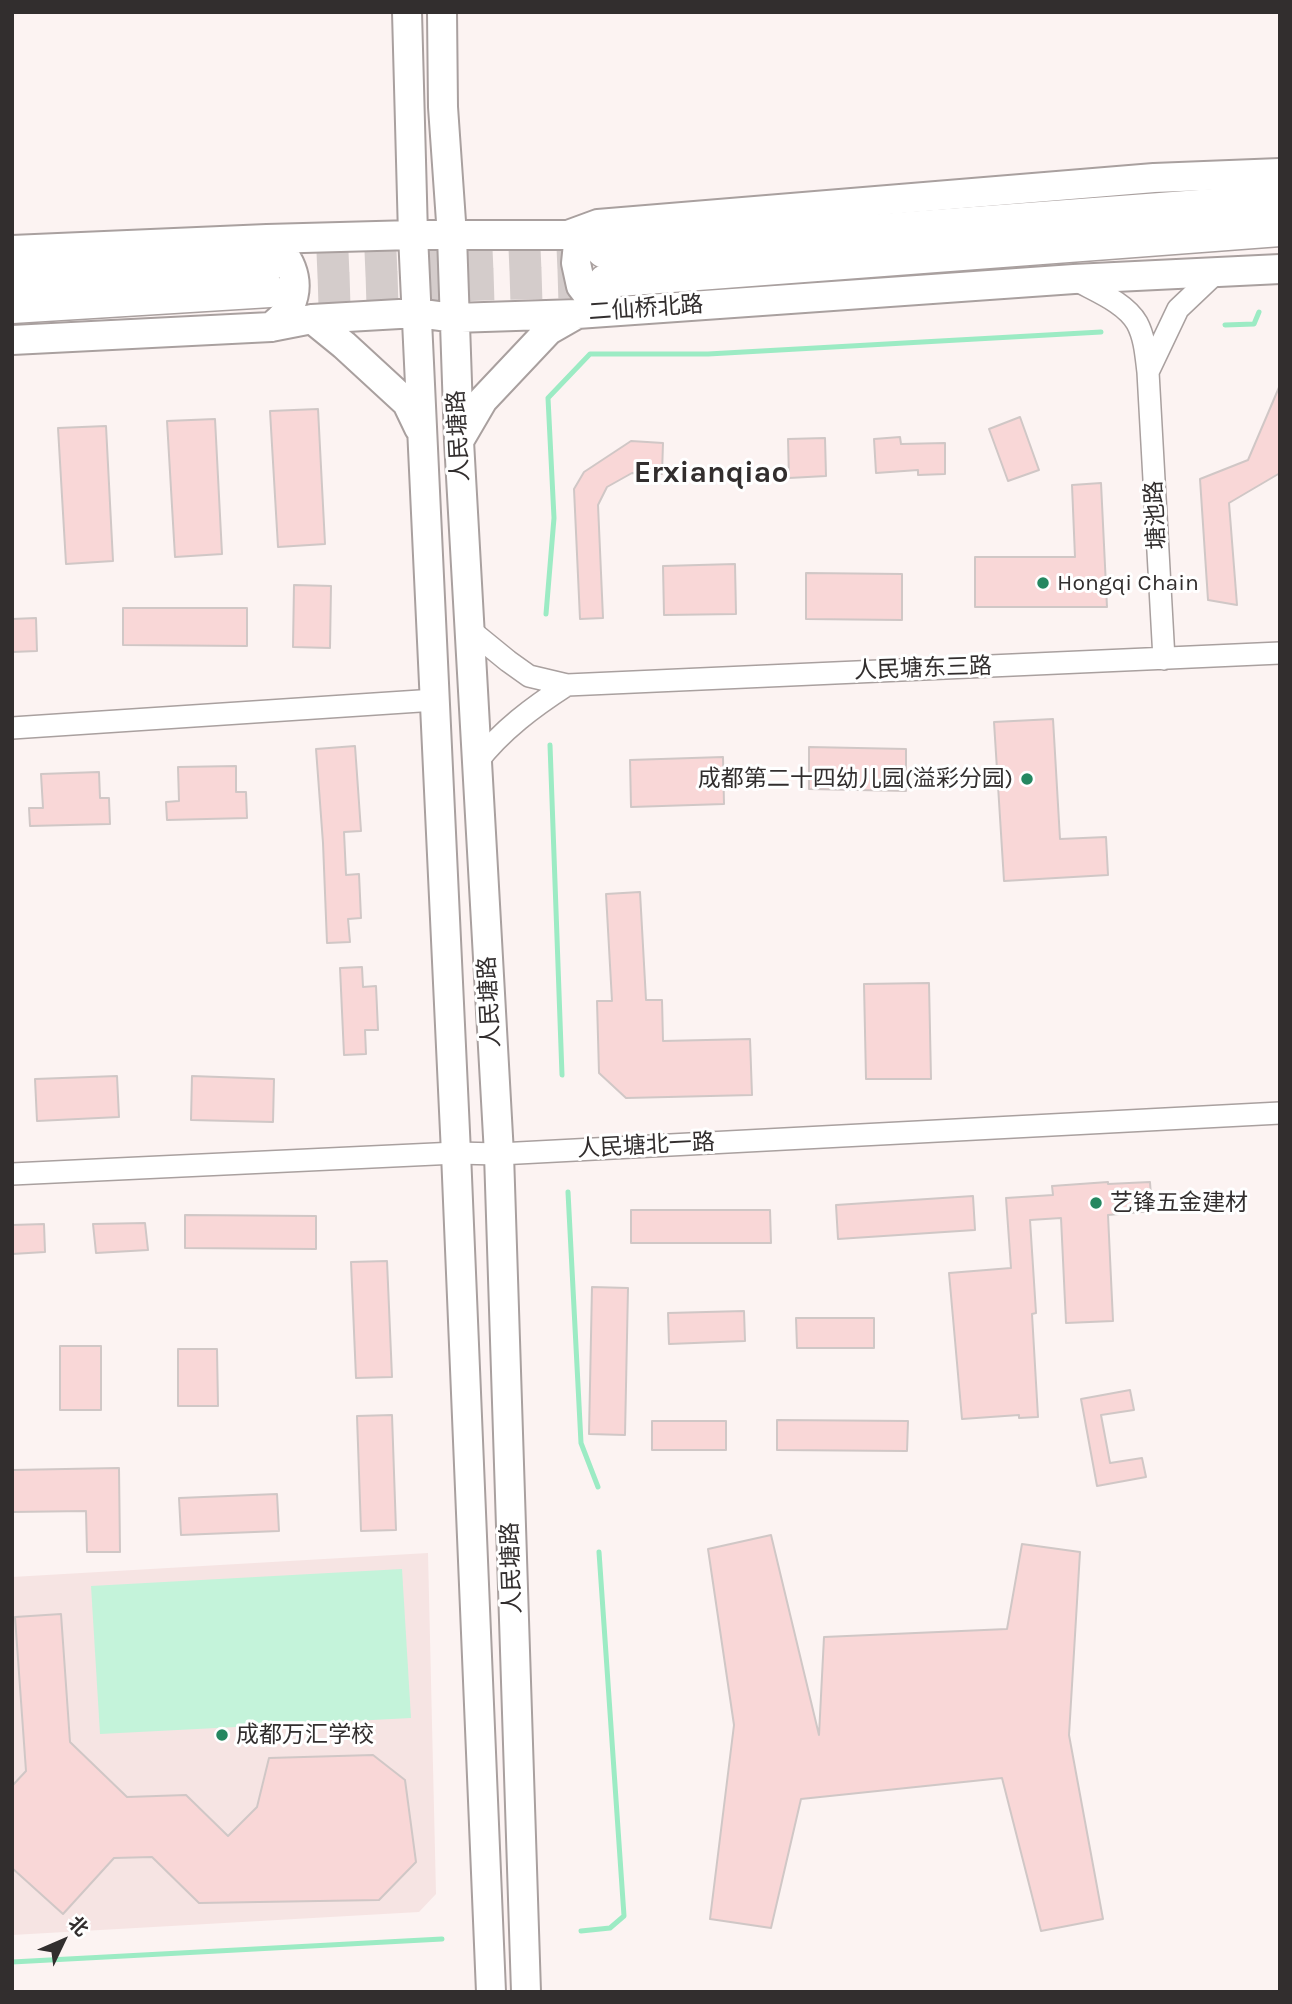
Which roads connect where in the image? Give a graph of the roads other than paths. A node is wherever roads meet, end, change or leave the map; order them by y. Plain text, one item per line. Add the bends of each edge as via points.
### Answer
1 (407, 12) edge
2 (442, 12) edge
3 (1280, 173) edge
4 (1280, 200) edge
5 (1280, 230) edge
6 (413, 235) junction
7 (452, 236) junction
8 (12, 250) edge
9 (602, 252) junction
10 (269, 265) junction
11 (1280, 269) edge
12 (1217, 272) junction
13 (12, 277) edge
14 (1074, 279) junction
15 (12, 307) edge
16 (615, 311) junction
17 (417, 313) junction
18 (577, 314) junction
19 (312, 318) junction
20 (454, 318) junction
21 (271, 327) junction
22 (12, 340) edge
23 (1148, 372) junction
24 (422, 436) junction
25 (459, 441) junction
26 (470, 630) junction
27 (1280, 653) edge
28 (1164, 659) junction
29 (566, 685) junction
30 (435, 701) junction
31 (12, 728) edge
32 (478, 762) junction
33 (1280, 1113) edge
34 (456, 1153) junction
35 (499, 1154) junction
36 (12, 1174) edge
37 (491, 1992) edge
38 (526, 1992) edge

1 - 6 main road, 人民塘路
2 - 7 main road, 人民塘路
3 - 9 main road via 1154,178
4 - 9 main road
5 - 9 main road
6 - 7 main road
6 - 10 main road
6 - 17 main road, 人民塘路
7 - 9 main road via 568,235
7 - 20 main road, 人民塘路
8 - 10 main road
9 - 16 main road via 578,244 581,286 591,299
10 - 13 main road
10 - 15 main road
10 - 21 main road via 278,246 293,272 294,295 289,308
11 - 12 main road, 二仙桥北路
12 - 14 main road, 二仙桥北路
12 - 23 street via 1178,309
14 - 16 main road, 二仙桥北路
14 - 23 street, 塘池路 via 1119,304 1137,323
16 - 18 main road, 二仙桥北路
17 - 19 main road, 二仙桥北路
17 - 20 main road, 二仙桥北路
17 - 24 main road, 人民塘路
18 - 20 main road, 二仙桥北路
18 - 25 main road via 549,330 483,400
19 - 21 main road, 二仙桥北路
19 - 24 main road via 407,403
20 - 25 main road, 人民塘路
21 - 22 main road, 二仙桥北路
23 - 28 street, 塘池路
24 - 30 main road, 人民塘路
25 - 26 main road, 人民塘路
26 - 29 street, 人民塘东三路 via 529,676
26 - 32 main road, 人民塘路
27 - 28 street, 人民塘东三路
28 - 29 street, 人民塘东三路
29 - 32 street via 510,726
30 - 31 street
30 - 34 main road, 人民塘路
32 - 35 main road, 人民塘路
33 - 35 street, 人民塘北一路
34 - 35 street, 人民塘北一路
34 - 36 street, 人民塘北一路
34 - 37 main road, 人民塘路
35 - 38 main road, 人民塘路

